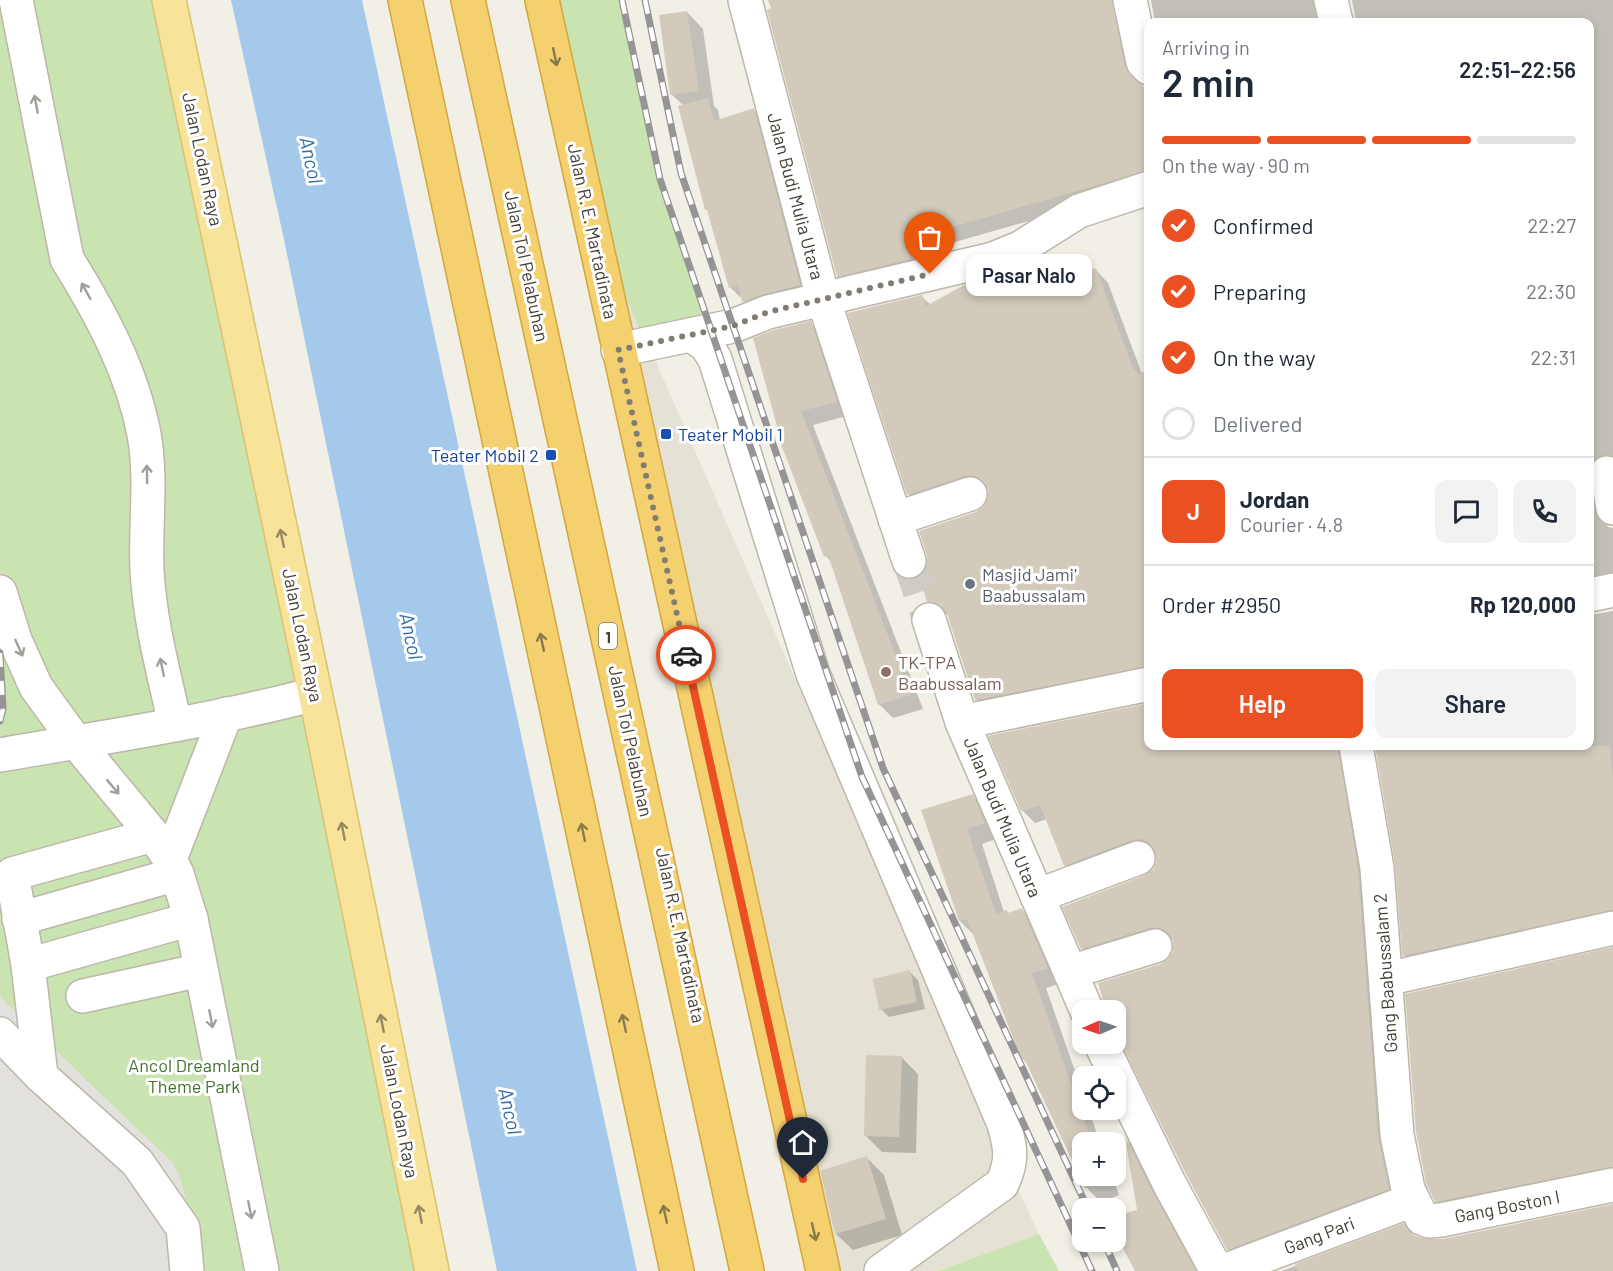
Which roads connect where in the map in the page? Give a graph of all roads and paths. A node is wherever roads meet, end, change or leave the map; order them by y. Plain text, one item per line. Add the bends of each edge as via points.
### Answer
1 (16, 0) edge
2 (169, 0) edge
3 (405, 0) edge
4 (468, 0) edge
5 (483, 0) edge
6 (542, 0) edge
7 (745, 0) edge
8 (1130, 0) edge
9 (1331, 0) edge
10 (1335, 18) edge
11 (1144, 63) edge
12 (1144, 190) edge
13 (823, 298) junction
14 (691, 335) junction
15 (618, 350) junction
16 (1606, 473) dead end
17 (970, 494) dead end
18 (1613, 508) edge
19 (895, 519) junction
20 (909, 561) tunnel mouth
21 (0, 592) edge
22 (929, 620) tunnel mouth
23 (1144, 685) edge
24 (315, 694) junction
25 (226, 714) junction
26 (962, 722) junction
27 (175, 724) junction
28 (75, 742) junction
29 (1357, 750) edge
30 (0, 755) edge
31 (167, 856) junction
32 (1138, 858) dead end
33 (1037, 896) junction
34 (19, 919) junction
35 (191, 919) junction
36 (1613, 928) edge
37 (1155, 946) dead end
38 (28, 965) junction
39 (201, 970) junction
40 (1070, 972) junction
41 (1386, 980) junction
42 (82, 996) dead end
43 (1082, 1000) edge
44 (0, 1034) edge
45 (1106, 1054) edge
46 (41, 1076) junction
47 (1613, 1185) edge
48 (1413, 1200) junction
49 (187, 1271) edge
50 (262, 1271) edge
51 (432, 1271) edge
52 (677, 1271) edge
53 (747, 1271) edge
54 (752, 1271) edge
55 (823, 1271) edge
56 (881, 1271) edge
57 (1217, 1271) edge
58 (1224, 1271) edge

27 -> 1 street via 151,616 144,436 118,352 67,259
24 -> 2 main road, Jalan Lodan Raya
52 -> 3 highway
4 - 53 highway, Jalan Tol Pelabuhan / 1
5 - 54 highway, Jalan R. E. Martadinata / 1
6 -> 15 highway, Jalan R. E. Martadinata
7 - 13 street, Jalan Budi Mulia Utara
8 - 11 street
9 - 10 street
12 - 13 street via 1079,212 1007,255
13 - 14 street
13 - 19 street, Jalan Budi Mulia Utara
14 - 15 street
14 - 56 street via 706,345 715,359 813,674 1011,1147 1010,1167 1002,1184
15 -> 55 highway, Jalan R. E. Martadinata
16 - 18 street
17 - 19 street
19 - 20 street, Jalan Budi Mulia Utara
21 -> 28 street via 36,687
22 - 26 street, Jalan Budi Mulia Utara
23 - 26 street
24 - 25 street
51 -> 24 main road, Jalan Lodan Raya
25 - 27 street
25 - 31 street
26 - 33 street, Jalan Budi Mulia Utara
27 - 28 street
28 - 30 street
28 -> 31 street
29 - 41 street, Gang Baabussalam 2 via 1377,868
31 - 34 street
31 - 34 street via 12,874
31 - 35 street
32 - 33 street
33 - 40 street, Jalan Budi Mulia Utara
34 - 38 street
35 - 38 street
35 - 39 street
36 - 41 street
37 - 40 street
38 - 46 street
39 - 42 street
39 -> 50 street
40 - 43 street, Jalan Budi Mulia Utara
41 - 48 street, Gang Baabussalam 2 via 1397,1135
44 - 46 street
45 - 57 street
46 - 49 street via 137,1162 183,1228
47 - 48 street, Gang Boston I via 1429,1221 1422,1218
48 - 58 street, Gang Pari

